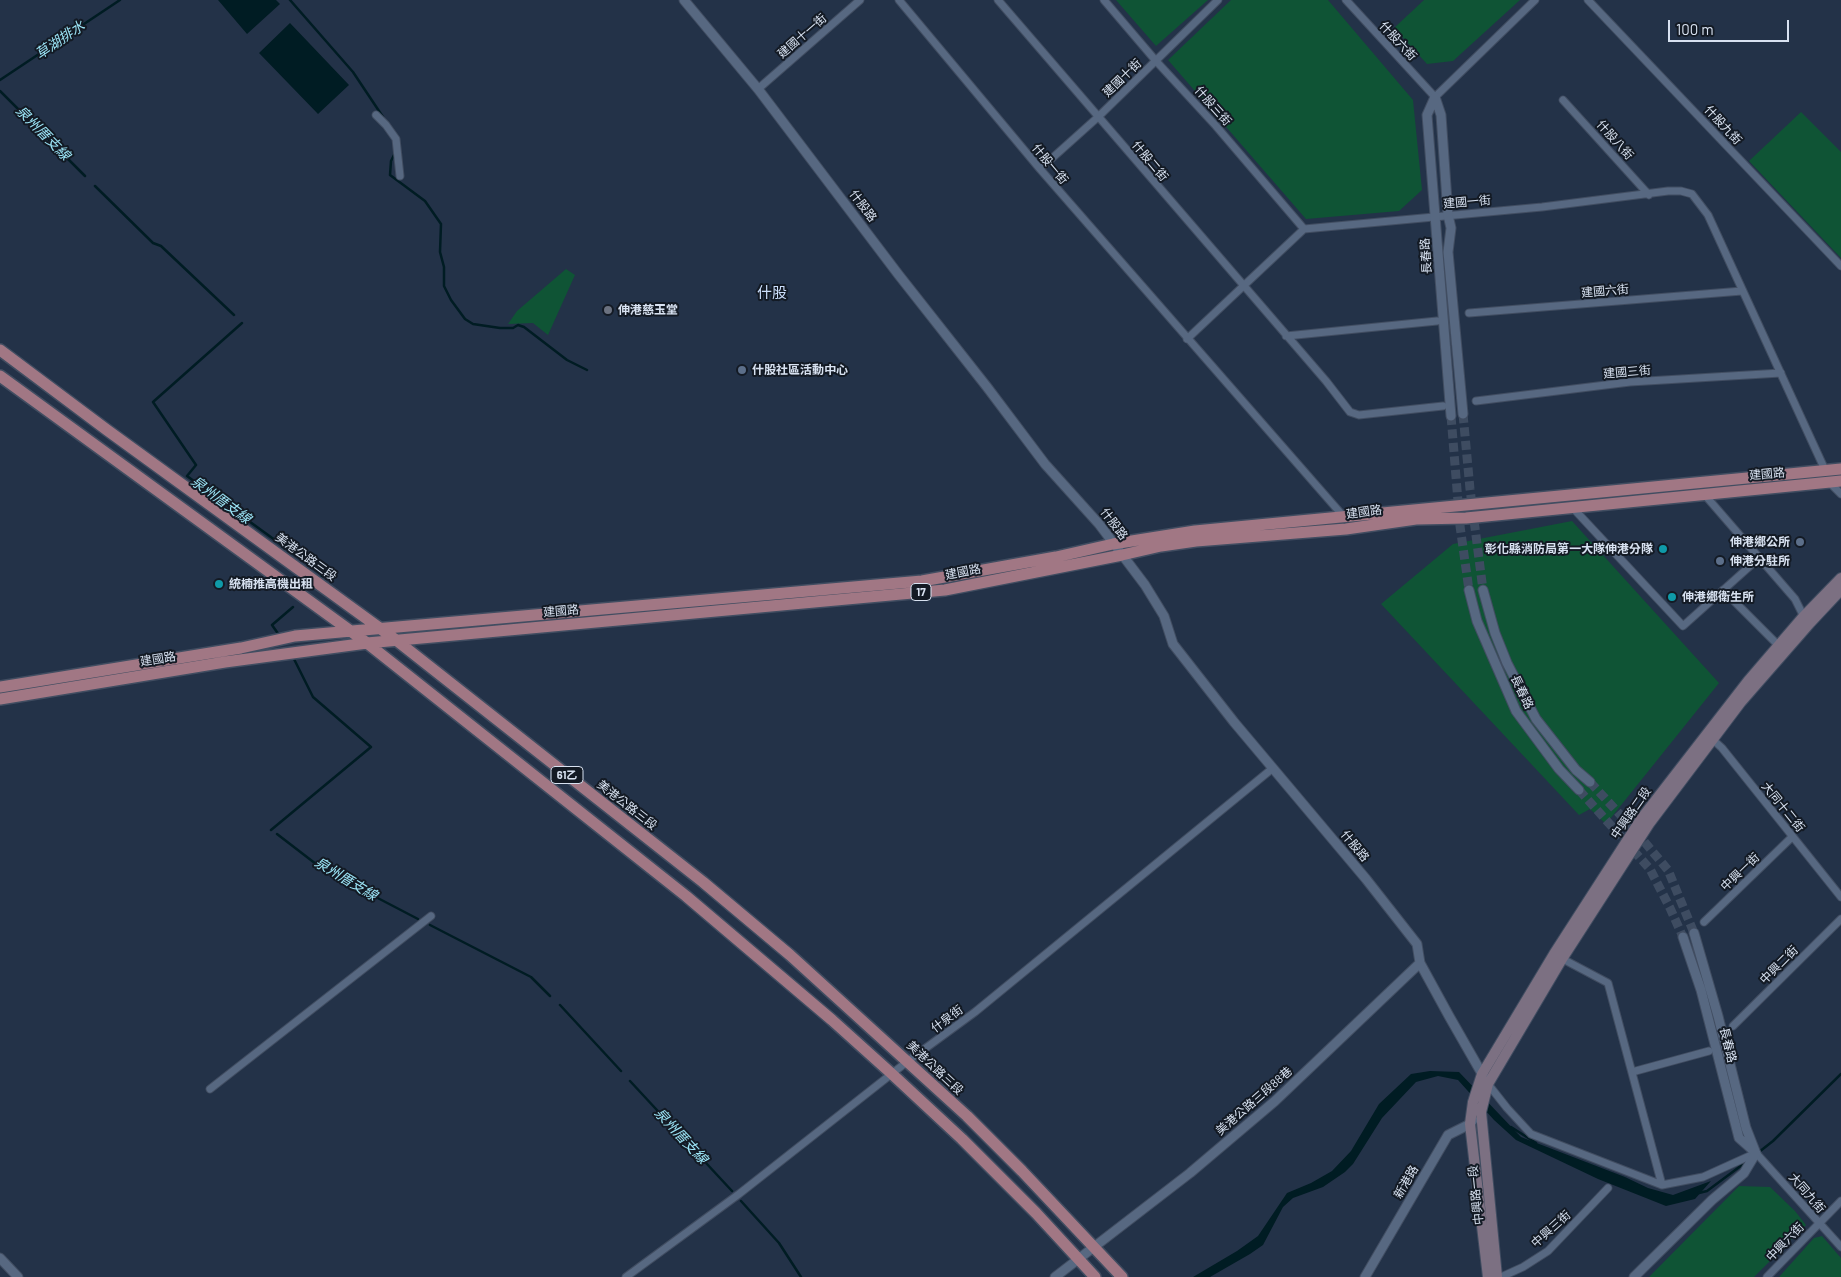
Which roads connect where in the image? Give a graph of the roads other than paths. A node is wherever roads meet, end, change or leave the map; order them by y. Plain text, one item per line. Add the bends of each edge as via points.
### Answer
1 (684, 0) edge
2 (860, 0) edge
3 (899, 0) edge
4 (998, 0) edge
5 (1104, 0) edge
6 (1218, 0) edge
7 (1346, 0) edge
8 (1536, 0) edge
9 (1588, 0) edge
10 (1156, 61) junction
11 (758, 89) junction
12 (1435, 97) junction
13 (1563, 100) dead end
14 (376, 115) dead end
15 (1098, 117) junction
16 (1040, 169) junction
17 (400, 176) dead end
18 (1649, 195) junction
19 (1448, 215) junction
20 (1434, 216) junction
21 (1304, 229) junction
22 (1841, 266) edge
23 (1242, 286) junction
24 (1742, 291) junction
25 (1469, 313) dead end
26 (1437, 321) dead end
27 (1286, 336) junction
28 (1188, 340) junction
29 (0, 350) edge
30 (1781, 373) junction
31 (0, 376) edge
32 (1476, 401) dead end
33 (1443, 406) dead end
34 (1463, 414) tunnel mouth
35 (1451, 416) tunnel mouth
36 (1841, 469) edge
37 (1826, 470) junction
38 (1835, 482) edge
39 (1703, 494) junction
40 (1841, 494) edge
41 (1572, 506) junction
42 (1344, 517) junction
43 (1113, 544) junction
44 (1122, 556) junction
45 (1759, 558) junction
46 (1841, 578) edge
47 (1470, 590) tunnel mouth
48 (1483, 590) tunnel mouth
49 (1723, 590) junction
50 (1841, 590) edge
51 (706, 606) junction
52 (1806, 620) junction
53 (381, 629) junction
54 (352, 632) junction
55 (396, 640) junction
56 (367, 642) junction
57 (1781, 649) junction
58 (0, 687) edge
59 (0, 699) edge
60 (1709, 737) junction
61 (1273, 768) junction
62 (1590, 782) tunnel mouth
63 (1578, 790) tunnel mouth
64 (1792, 837) junction
65 (1841, 897) edge
66 (431, 916) dead end
67 (1841, 919) edge
68 (1704, 922) dead end
69 (1694, 933) tunnel mouth
70 (1683, 938) tunnel mouth
71 (1558, 957) junction
72 (1420, 963) junction
73 (1733, 1026) dead end
74 (1709, 1051) dead end
75 (908, 1061) junction
76 (1632, 1072) junction
77 (892, 1074) junction
78 (1482, 1074) junction
79 (1488, 1084) junction
80 (210, 1089) dead end
81 (1481, 1092) junction
82 (1481, 1109) junction
83 (1470, 1124) junction
84 (1757, 1158) junction
85 (1662, 1185) junction
86 (1608, 1188) dead end
87 (1841, 1201) edge
88 (1818, 1224) junction
89 (1095, 1247) junction
90 (1841, 1247) edge
91 (0, 1258) edge
92 (1078, 1259) junction
93 (18, 1277) edge
94 (626, 1277) edge
95 (1055, 1277) edge
96 (1095, 1277) edge
97 (1122, 1277) edge
98 (1365, 1277) edge
99 (1488, 1277) edge
100 (1497, 1277) edge
101 (1501, 1277) edge
102 (1634, 1277) edge
103 (1767, 1277) edge

1 - 11 street, 什股路
2 - 11 street, 建國十一街
3 - 16 street, 什股一街
4 - 15 street, 什股二街
5 - 10 street, 什股三街
6 - 10 street, 建國十街
7 - 12 street, 什股六街
8 - 12 street, 長春路
9 - 22 street, 什股九街
10 - 15 street, 建國十街
10 - 21 street, 什股三街
11 - 43 street, 什股路 via 1045,464
12 - 19 street, 長春路 via 1441,115
12 - 20 street, 長春路 via 1426,115
13 - 18 street, 什股八街
14 - 17 street via 396,139
15 - 16 street, 建國十街
15 - 23 street, 什股二街
16 - 28 street, 什股一街
18 - 19 street, 建國一街
18 - 24 street, 建國一街 via 1668,191 1692,194 1708,215
19 - 20 street, 建國一街
19 - 34 street, 長春路 via 1451,228 1448,252
20 - 21 street, 建國一街
20 - 35 street, 長春路
21 - 23 street
23 - 27 street, 什股二街
23 - 28 street
24 - 25 street, 建國六街
24 - 30 street, 建國一街
26 - 27 street
27 - 33 street via 1350,412 1359,415
28 - 42 street
29 - 53 main road, 美港公路三段 / 61乙
30 - 32 street, 建國三街 via 1630,382
30 - 37 street, 建國一街
31 - 54 main road, 61乙
36 - 37 main road, 建國路 / 17
37 - 38 street, 建國一街
37 - 42 main road, 建國路 / 17
38 - 39 main road, 建國路 / 17
38 - 40 street
39 - 41 main road, 建國路 / 17
39 - 45 street
41 - 44 main road, 建國路 / 17 via 1160,546
41 - 49 street via 1683,626
42 - 43 main road, 建國路 / 17 via 1196,531
43 - 44 street, 什股路
43 - 51 main road, 建國路 / 17 via 922,581
44 - 51 main road, 建國路 / 17 via 946,590
44 - 61 street, 什股路 via 1164,616 1173,644
45 - 49 street
45 - 52 street via 1795,600
46 - 52 main road, 中興路二段
47 - 63 street, 長春路 via 1476,621 1516,711
48 - 62 street, 長春路 via 1507,664 1536,719 1576,770
49 - 57 street
50 - 52 main road, 中興路二段
51 - 53 main road, 建國路 / 17
51 - 55 main road, 建國路 / 17
52 - 57 main road, 中興路二段
53 - 54 main road, 建國路 / 17
53 - 55 main road, 美港公路三段 / 61乙
54 - 56 main road, 61乙
54 - 58 main road, 建國路 / 17 via 295,636 241,648
55 - 56 main road, 建國路 / 17
55 - 75 main road, 美港公路三段 / 61乙 via 703,882
56 - 59 main road, 建國路 / 17
56 - 77 main road, 61乙 via 686,896
57 - 60 main road, 中興路二段 via 1741,702
60 - 64 street, 大同十二街 via 1722,748
60 - 71 main road, 中興路二段
61 - 72 street, 什股路 via 1417,944
61 - 75 street, 什泉街 via 975,1012
64 - 65 street, 大同十二街
64 - 68 street, 中興一街
66 - 80 street
67 - 73 street, 中興二街
69 - 84 street, 長春路 via 1746,1128
70 - 84 street, 長春路 via 1701,990 1738,1138
71 - 76 street via 1608,983
71 - 78 main road, 中興路二段
71 - 79 main road, 中興路二段
72 - 78 street, 什股路
72 - 89 street, 美港公路三段88巷 via 1274,1101 1190,1173
74 - 76 street
75 - 77 street, 什泉街
75 - 89 main road, 美港公路三段 / 61乙
76 - 85 street
77 - 92 main road, 61乙 via 989,1166
77 - 94 street, 什泉街 via 739,1194
78 - 79 street, 什股路
78 - 81 main road, 中興路二段
79 - 81 main road, 中興路二段
79 - 85 street via 1531,1134
81 - 82 main road
81 - 83 main road via 1474,1100
82 - 83 street, 新港路
82 - 100 main road, 中興路一段
83 - 98 street, 新港路 via 1448,1135
83 - 99 main road, 中興路一段
84 - 85 street via 1703,1177
84 - 88 street, 大同九街
84 - 102 street
86 - 101 street, 中興三街 via 1548,1251
87 - 88 street, 中興六街
88 - 90 street, 大同九街
88 - 103 street, 中興六街
89 - 92 street, 美港公路三段88巷
89 - 97 main road, 美港公路三段 / 61乙
91 - 93 street
92 - 95 street, 美港公路三段88巷
92 - 96 main road, 61乙

